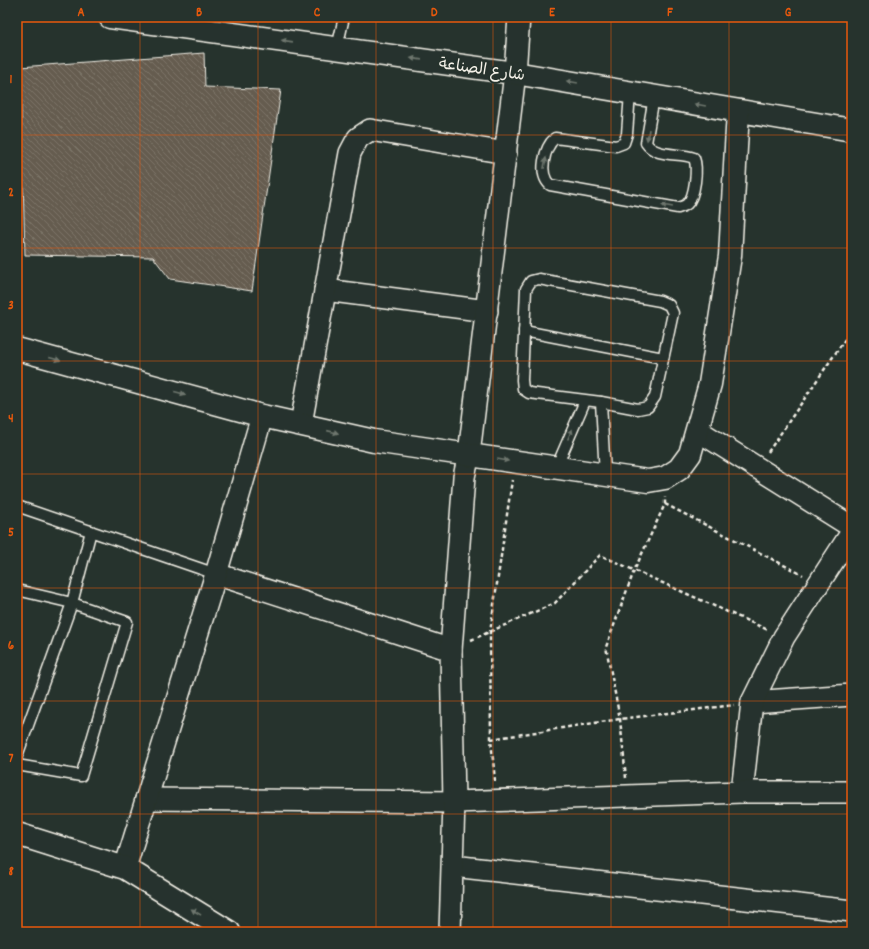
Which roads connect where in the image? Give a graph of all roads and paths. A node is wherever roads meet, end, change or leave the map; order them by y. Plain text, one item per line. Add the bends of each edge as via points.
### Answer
1 (111, 17) edge
2 (344, 17) edge
3 (519, 17) edge
4 (337, 48) junction
5 (515, 72) junction
6 (630, 93) junction
7 (654, 97) junction
8 (738, 111) junction
9 (852, 130) edge
10 (506, 153) junction
11 (326, 290) junction
12 (487, 311) junction
13 (852, 329) edge
14 (524, 331) junction
15 (17, 349) edge
16 (663, 358) junction
17 (584, 401) junction
18 (601, 402) junction
19 (262, 416) junction
20 (302, 424) junction
21 (697, 430) junction
22 (469, 454) junction
23 (514, 462) junction
24 (556, 468) junction
25 (758, 468) junction
26 (605, 475) junction
27 (665, 478) junction
28 (665, 504) junction
29 (17, 506) edge
30 (852, 527) edge
31 (91, 531) junction
32 (852, 532) edge
33 (634, 571) junction
34 (216, 574) junction
35 (818, 583) junction
36 (17, 590) edge
37 (72, 603) junction
38 (490, 632) junction
39 (784, 637) junction
40 (451, 650) junction
41 (852, 695) edge
42 (752, 702) junction
43 (620, 719) junction
44 (491, 739) junction
45 (17, 756) edge
46 (17, 765) edge
47 (742, 792) junction
48 (852, 792) edge
49 (628, 796) junction
50 (146, 799) junction
51 (497, 800) junction
52 (454, 802) junction
53 (17, 834) edge
54 (453, 866) junction
55 (125, 868) junction
56 (852, 911) edge
57 (229, 932) edge
58 (450, 932) edge

4 -> 1 street, شارع الصناعة
2 - 4 lane
3 - 5 street
5 -> 4 street, شارع الصناعة
6 -> 5 street, شارع الصناعة
5 - 10 street
6 - 7 street, شارع الصناعة
7 -> 6 lane via 646,143 650,150 686,155 694,158 697,166 692,198 686,205 678,208 663,206 550,185 544,180 548,145 555,138 616,146 624,143
8 -> 7 street, شارع الصناعة
8 - 9 street, شارع الصناعة
8 - 21 street via 730,256 710,384
10 - 11 street via 370,130 358,138 350,153
10 - 12 street
11 - 12 street
11 - 20 street
12 - 22 street
13 - 25 path
14 - 16 lane
14 - 16 lane via 526,289 531,281 539,279 660,301 669,305 673,314
14 - 17 lane via 523,389 529,393
15 -> 19 street
16 - 18 lane via 655,397 648,407 638,409
17 - 18 lane
24 -> 17 lane
18 - 26 lane
19 - 20 street
19 - 34 street
20 -> 22 street via 374,441
21 - 25 street
21 - 27 street via 690,454 679,469
22 -> 23 street
22 - 40 street via 464,477
23 - 24 street
23 - 38 path
24 - 26 street
25 - 30 street
26 - 27 street via 648,481
27 - 28 path
28 - 33 path
28 - 35 path
29 - 31 lane
31 - 34 lane
31 - 37 lane
32 - 35 street
33 - 38 path via 600,555 555,603
33 - 39 path
33 - 43 path via 606,647
34 - 40 street
34 - 50 street
35 - 39 street
36 - 37 lane
37 - 45 lane
37 - 46 lane via 126,622 81,776
38 - 44 path
39 - 42 street
40 - 52 street
41 - 42 street
42 - 43 path
42 - 47 street
43 - 44 path
43 - 49 path
44 - 51 path
47 - 48 street
47 - 49 street
49 - 51 street
50 - 52 street
50 - 55 street
51 - 52 street
52 - 54 street
53 - 55 street
54 - 56 street
54 - 58 street
57 -> 55 street

